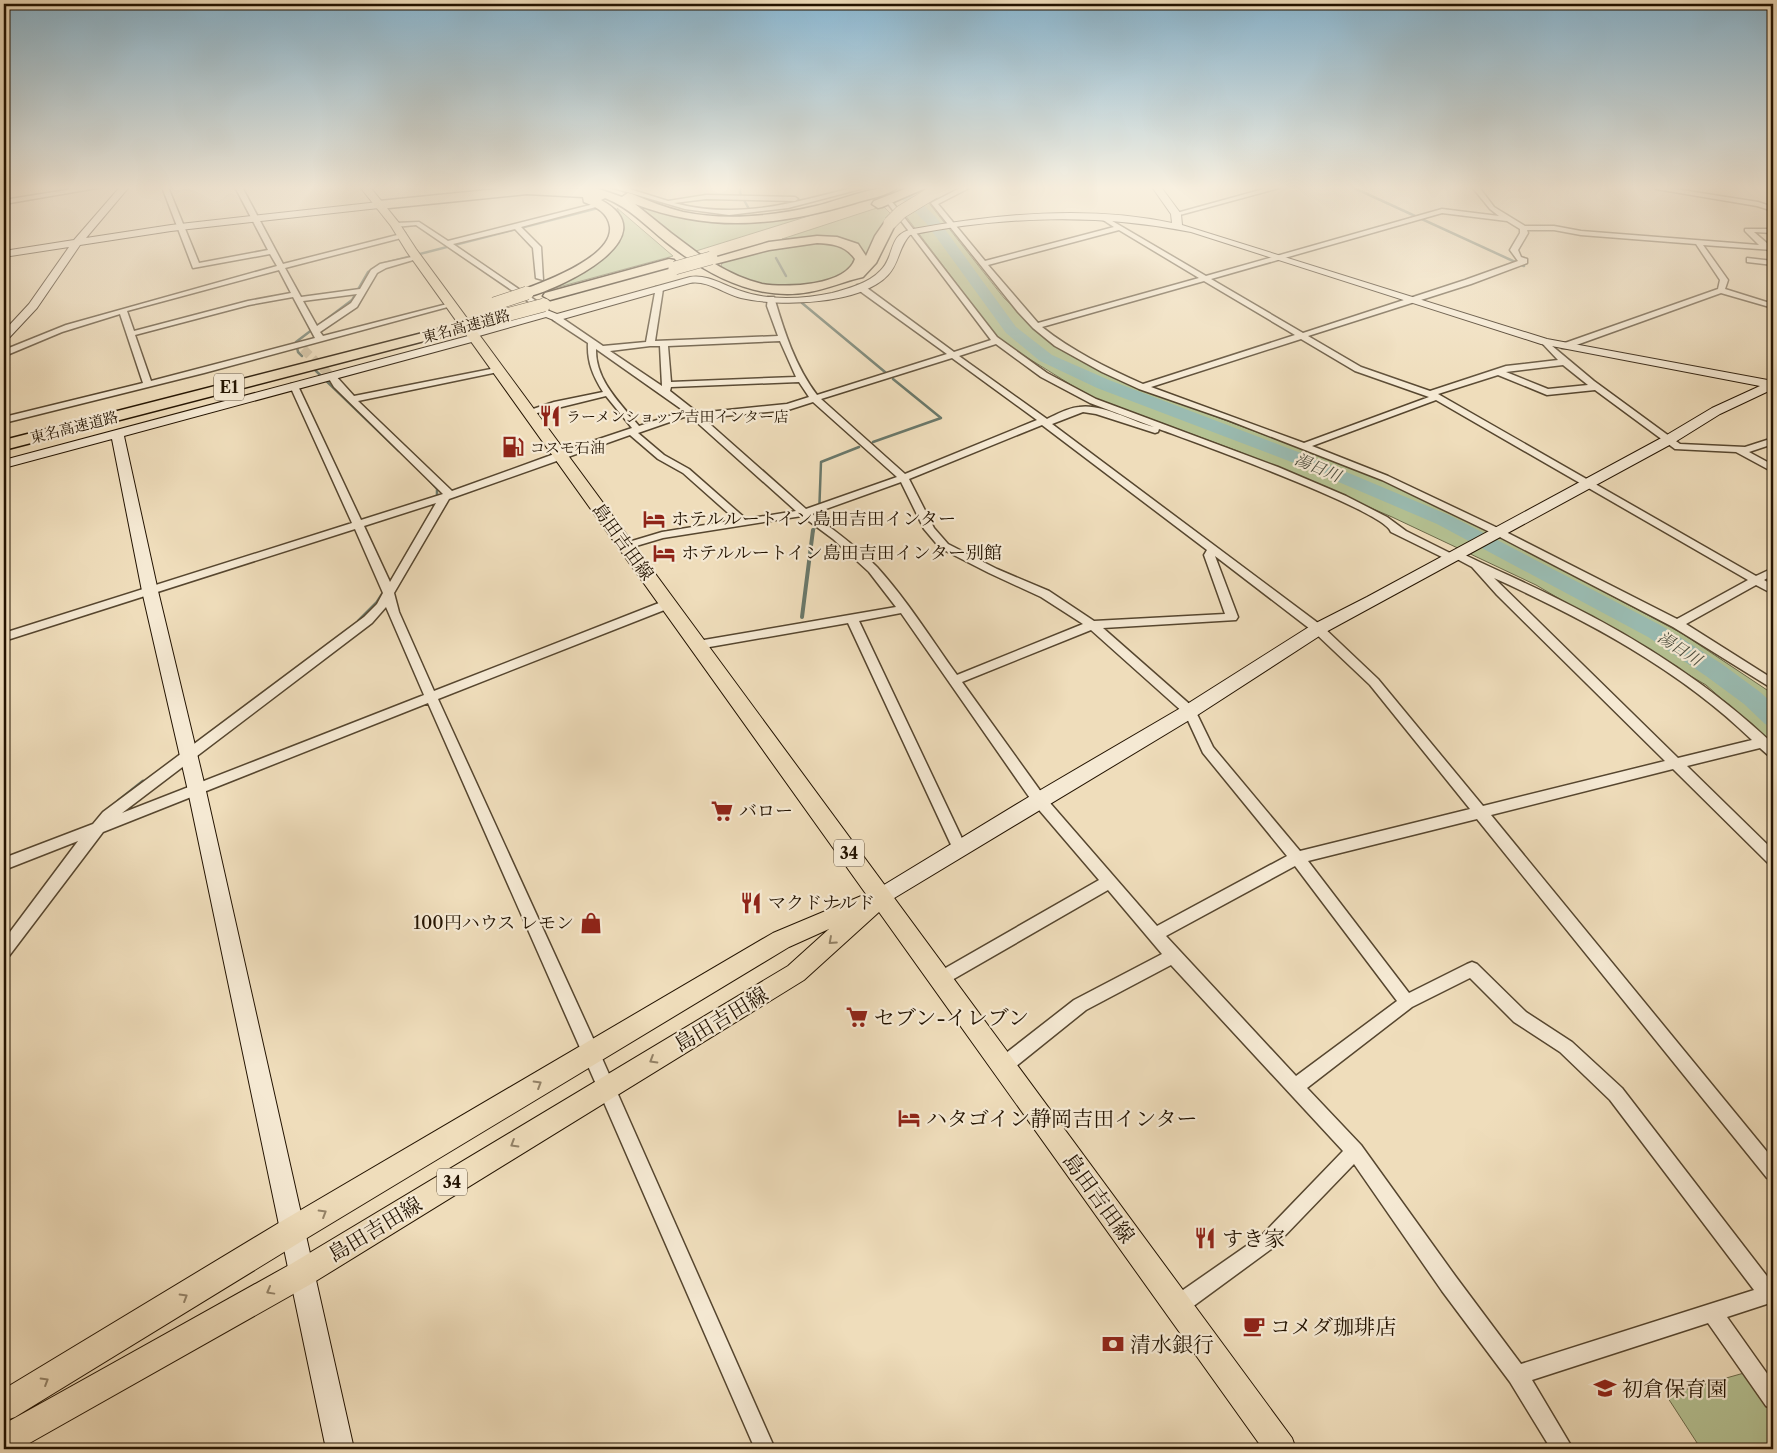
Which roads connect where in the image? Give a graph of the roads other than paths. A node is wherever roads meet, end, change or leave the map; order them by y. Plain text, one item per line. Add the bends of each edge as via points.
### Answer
1 (68, 255) edge
2 (192, 255) edge
3 (253, 255) edge
4 (274, 255) edge
5 (331, 255) edge
6 (414, 255) joint
7 (463, 255) edge
8 (537, 255) edge
9 (600, 255) edge
10 (683, 255) edge
11 (690, 255) edge
12 (716, 255) edge
13 (718, 255) edge
14 (723, 255) edge
15 (860, 255) edge
16 (875, 255) edge
17 (895, 255) edge
18 (931, 255) edge
19 (975, 255) edge
20 (1017, 255) edge
21 (1164, 255) edge
22 (1273, 255) edge
23 (1288, 255) edge
24 (1516, 255) edge
25 (1707, 255) edge
26 (1280, 257) junction
27 (708, 258) junction
28 (1750, 260) dead end
29 (1773, 262) edge
30 (982, 264) junction
31 (674, 267) junction
32 (281, 268) junction
33 (540, 278) dead end
34 (1202, 278) junction
35 (860, 287) junction
36 (659, 289) junction
37 (1721, 290) junction
38 (362, 291) junction
39 (299, 297) junction
40 (771, 299) junction
41 (1410, 300) junction
42 (542, 306) junction
43 (1773, 306) edge
44 (123, 311) junction
45 (457, 325) junction
46 (1036, 326) junction
47 (316, 331) junction
48 (131, 334) junction
49 (1299, 336) junction
50 (4, 337) edge
51 (784, 338) junction
52 (996, 341) junction
53 (1545, 342) junction
54 (592, 343) junction
55 (650, 344) junction
56 (664, 344) junction
57 (1565, 346) junction
58 (601, 350) junction
59 (4, 353) edge
60 (952, 355) junction
61 (1565, 362) junction
62 (498, 369) junction
63 (1499, 372) junction
64 (331, 377) junction
65 (801, 379) junction
66 (1773, 385) edge
67 (294, 386) junction
68 (1142, 387) junction
69 (1597, 387) junction
70 (666, 388) junction
71 (152, 391) junction
72 (609, 393) junction
73 (1434, 396) junction
74 (353, 399) junction
75 (814, 399) junction
76 (1090, 405) junction
77 (529, 412) junction
78 (693, 414) junction
79 (4, 420) edge
80 (1045, 422) junction
81 (635, 431) junction
82 (117, 434) junction
83 (4, 436) edge
84 (1670, 439) junction
85 (1773, 441) edge
86 (4, 445) edge
87 (1305, 446) junction
88 (1737, 449) junction
89 (560, 455) junction
90 (4, 464) edge
91 (1773, 469) edge
92 (904, 478) junction
93 (1586, 484) junction
94 (446, 496) junction
95 (809, 513) junction
96 (744, 522) junction
97 (357, 524) junction
98 (1498, 532) junction
99 (626, 546) junction
100 (1213, 550) junction
101 (1456, 556) junction
102 (1477, 566) junction
103 (1773, 571) edge
104 (1757, 580) junction
105 (387, 590) junction
106 (1773, 590) edge
107 (150, 591) junction
108 (668, 604) junction
109 (904, 609) junction
110 (852, 618) junction
111 (1677, 624) junction
112 (1092, 625) junction
113 (1318, 629) junction
114 (4, 637) edge
115 (698, 645) junction
116 (954, 681) junction
117 (1773, 685) edge
118 (431, 696) junction
119 (1190, 711) junction
120 (1763, 742) junction
121 (187, 750) junction
122 (1773, 752) edge
123 (1676, 764) junction
124 (197, 792) junction
125 (1039, 800) junction
126 (1478, 812) junction
127 (96, 829) junction
128 (960, 849) junction
129 (1297, 858) junction
130 (1773, 859) edge
131 (4, 864) edge
132 (1109, 882) junction
133 (881, 897) junction
134 (1154, 934) junction
135 (4, 951) edge
136 (1174, 956) junction
137 (940, 979) junction
138 (1407, 1002) junction
139 (592, 1053) junction
140 (1004, 1066) junction
141 (1295, 1087) junction
142 (606, 1089) junction
143 (1355, 1151) junction
144 (1773, 1172) edge
145 (292, 1231) junction
146 (301, 1274) junction
147 (1771, 1294) edge
148 (1177, 1306) junction
149 (1712, 1313) junction
150 (1517, 1375) junction
151 (1773, 1399) edge
152 (4, 1406) edge
153 (4, 1441) edge
154 (340, 1449) edge
155 (765, 1449) edge
156 (1281, 1449) edge
157 (1563, 1449) edge

1 - 50 street via 33,306
2 - 3 street via 196,266
4 - 32 street
5 - 32 street
6 - 38 street via 374,272
6 - 45 main road, 島田吉田線 / 34
7 - 42 street
8 - 33 street
9 - 42 highway via 560,280
10 - 16 highway, bridge via 705,272 737,285 773,292 833,286 865,269
11 - 15 highway via 714,271 746,284 785,289 828,283 854,272 861,264
12 - 27 highway
13 - 27 highway
14 - 27 highway
17 - 35 street via 883,276
18 - 52 street
19 - 30 street
20 - 30 street
21 - 34 street
22 - 26 street
23 - 26 street
24 - 41 street via 1524,261
25 - 37 street via 1724,280
26 - 34 street
26 - 41 street
27 - 31 highway, bridge
28 - 29 street
30 - 46 street
31 - 42 highway, 東名高速道路 / E1
31 - 42 highway, 東名高速道路 / E1
32 - 39 street
32 - 44 street
34 - 46 street
34 - 49 street
35 - 40 street via 819,297
35 - 60 street
36 - 40 street via 699,279 739,294
36 - 42 street
36 - 55 street
37 - 43 street
37 - 57 street
38 - 39 street
38 - 47 street via 354,305
39 - 47 street
39 - 48 street via 248,303
40 - 51 street
41 - 49 street
41 - 53 street
42 - 45 highway, 東名高速道路 / E1, bridge
42 - 45 highway, bridge
42 - 54 street
44 - 48 street
44 - 59 street via 76,324
45 - 47 street
45 - 62 main road, 島田吉田線 / 34
45 - 64 street
45 - 71 highway, 東名高速道路 / E1
45 - 86 highway, 東名高速道路 / E1
46 - 68 street via 1081,358
47 - 71 street via 302,345
48 - 71 street
49 - 68 street
49 - 73 street via 1358,369
51 - 56 street
51 - 65 street
52 - 60 street
52 - 76 street
53 - 57 street
53 - 61 street
54 - 58 street
54 - 72 street via 590,352 594,368
55 - 56 street
55 - 58 street
56 - 70 street
57 - 66 street
58 - 70 street
60 - 75 street
60 - 80 street
61 - 63 street
61 - 69 street
62 - 74 street
62 - 77 main road, 島田吉田線 / 34
63 - 69 street via 1547,392
63 - 73 street
64 - 67 street
64 - 74 street
65 - 70 street
65 - 75 street
66 - 84 street via 1716,412
67 - 82 street
67 - 97 street
68 - 87 street
69 - 84 street
70 - 78 street
71 - 79 street
71 - 83 highway, 東名高速道路 / E1
72 - 77 street
72 - 81 street
73 - 87 street
73 - 93 street
74 - 94 street
75 - 78 street via 788,407
75 - 92 street
76 - 80 street
76 - 101 street via 1138,427 1158,431 1243,462
77 - 89 main road, 島田吉田線 / 34
78 - 81 street
78 - 95 street
80 - 92 street
80 - 100 street
81 - 89 street
81 - 96 street via 661,457 686,471
82 - 90 street
82 - 107 street
84 - 88 street via 1678,447
84 - 93 street
85 - 88 street via 1759,447
87 - 98 street via 1385,478
88 - 91 street
89 - 94 street
89 - 99 main road, 島田吉田線 / 34
92 - 95 street
92 - 112 street via 929,529 944,546 1045,594
93 - 98 street
93 - 104 street
94 - 97 street
94 - 105 street
95 - 96 street
95 - 109 street via 873,570
96 - 99 street via 662,535
97 - 105 street
97 - 107 street
98 - 101 street
98 - 111 street
99 - 108 main road, 島田吉田線 / 34
100 - 112 street via 1209,555 1232,617
100 - 113 street
101 - 102 street
101 - 113 street
102 - 120 street via 1570,609 1609,632 1716,701
102 - 123 street
103 - 104 street
104 - 106 street
104 - 111 street
105 - 118 street via 393,612
105 - 121 street via 381,606 368,620
107 - 114 street
107 - 121 street
108 - 115 main road, 島田吉田線 / 34
108 - 118 street
109 - 110 street
109 - 116 street
110 - 115 street
110 - 128 street
111 - 117 street
112 - 116 street
112 - 119 street
113 - 119 street
113 - 126 street via 1374,682
115 - 133 main road, 島田吉田線 / 34
116 - 125 street
118 - 124 street
118 - 139 street
119 - 125 street
119 - 129 street via 1208,750
120 - 122 street
120 - 123 street
121 - 124 street
121 - 127 street
123 - 126 street
123 - 130 street
124 - 127 street
124 - 145 street
125 - 128 street
125 - 132 street
126 - 129 street
126 - 144 street
127 - 131 street
127 - 135 street
128 - 133 street
129 - 134 street
129 - 138 street
132 - 134 street
132 - 137 street
133 - 137 main road, 島田吉田線 / 34
133 - 139 main road, 島田吉田線 / 34 via 782,940
133 -> 142 main road, 島田吉田線 / 34 via 796,973
134 - 136 street
136 - 140 street via 1080,1005
136 - 141 street
137 - 140 main road, 島田吉田線 / 34
138 - 141 street
138 - 147 street via 1472,969 1520,1017 1566,1047 1616,1094
139 - 142 street
145 -> 139 main road, 島田吉田線 / 34
140 - 148 main road, 島田吉田線 / 34
141 - 143 street
142 -> 146 main road, 島田吉田線 / 34
142 - 155 street
143 - 148 street via 1268,1240
143 - 150 street
145 - 146 street
152 -> 145 main road, 島田吉田線 / 34
146 -> 153 main road, 島田吉田線 / 34
146 - 154 street
147 - 149 street
148 - 156 main road, 島田吉田線 / 34
149 - 150 street
149 - 151 street
150 - 157 street

